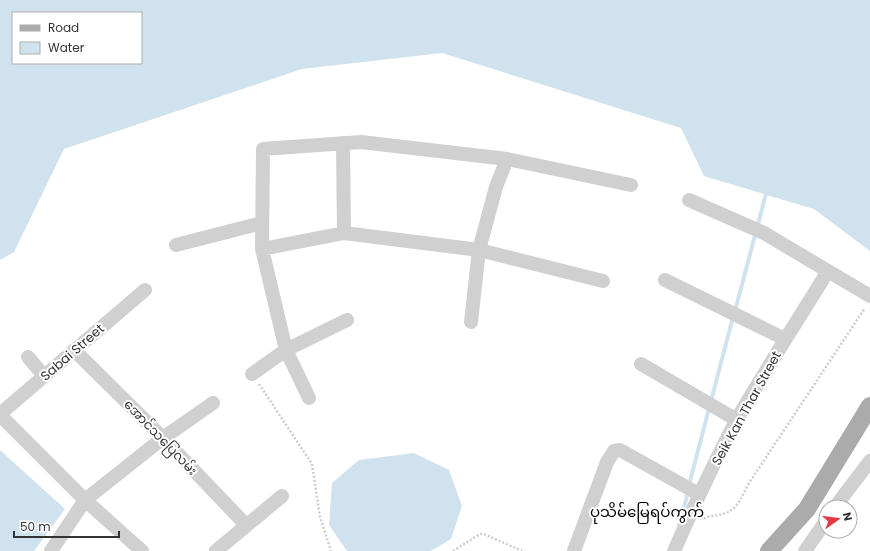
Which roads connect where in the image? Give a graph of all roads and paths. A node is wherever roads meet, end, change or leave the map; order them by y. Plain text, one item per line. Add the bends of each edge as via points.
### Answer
1 (343, 143) junction
2 (507, 159) junction
3 (631, 185) dead end
4 (689, 200) dead end
5 (262, 223) junction
6 (344, 233) junction
7 (176, 245) dead end
8 (262, 248) junction
9 (479, 250) junction
10 (828, 271) junction
11 (665, 280) dead end
12 (603, 281) dead end
13 (145, 290) dead end
14 (868, 302) edge
15 (347, 320) dead end
16 (470, 322) dead end
17 (785, 339) junction
18 (74, 350) junction
19 (286, 350) junction
20 (28, 357) dead end
21 (641, 364) dead end
22 (252, 374) joint
23 (44, 376) junction
24 (309, 398) dead end
25 (213, 403) dead end
26 (870, 406) edge
27 (0, 414) edge
28 (737, 420) junction
29 (163, 438) junction
30 (870, 461) edge
31 (699, 494) junction
32 (282, 496) dead end
33 (841, 499) edge
34 (85, 500) junction
35 (702, 521) dead end
36 (246, 525) junction
37 (818, 532) edge
38 (51, 551) edge
39 (142, 551) edge
40 (216, 551) edge
41 (332, 551) edge
42 (453, 551) edge
43 (522, 551) edge
44 (574, 551) edge
45 (674, 551) edge
46 (770, 551) edge
47 (805, 551) edge

1 - 2 street via 361,142
1 - 5 street via 263,149
1 - 6 street
2 - 3 street
2 - 9 street via 496,187
4 - 10 street via 764,233
5 - 7 street
5 - 8 street
6 - 8 street
6 - 9 street
8 - 19 street
9 - 12 street
9 - 16 street
10 - 14 street
10 - 17 street, Seik Kan Thar Street
11 - 17 street
13 - 18 street, Sabai Street
14 - 35 path via 749,483 735,509 724,515 706,517
15 - 19 street
17 - 28 street, Seik Kan Thar Street
18 - 23 street, Sabai Street
18 - 29 street, အောင်သပြေလမ်း
19 - 22 street
19 - 24 street
20 - 23 street
21 - 28 street
22 - 41 path via 312,464 320,517
23 - 27 street, Sabai Street
25 - 29 street
26 - 46 main road via 807,509
27 - 34 street
28 - 31 street, Seik Kan Thar Street
29 - 34 street
29 - 36 street, အောင်သပြေလမ်း
30 - 33 street
31 - 44 street via 620,450 614,451 607,462
31 - 45 street, Seik Kan Thar Street
32 - 36 street
34 - 38 street
34 - 39 street
36 - 40 street
37 - 47 street
42 - 43 path via 480,534

